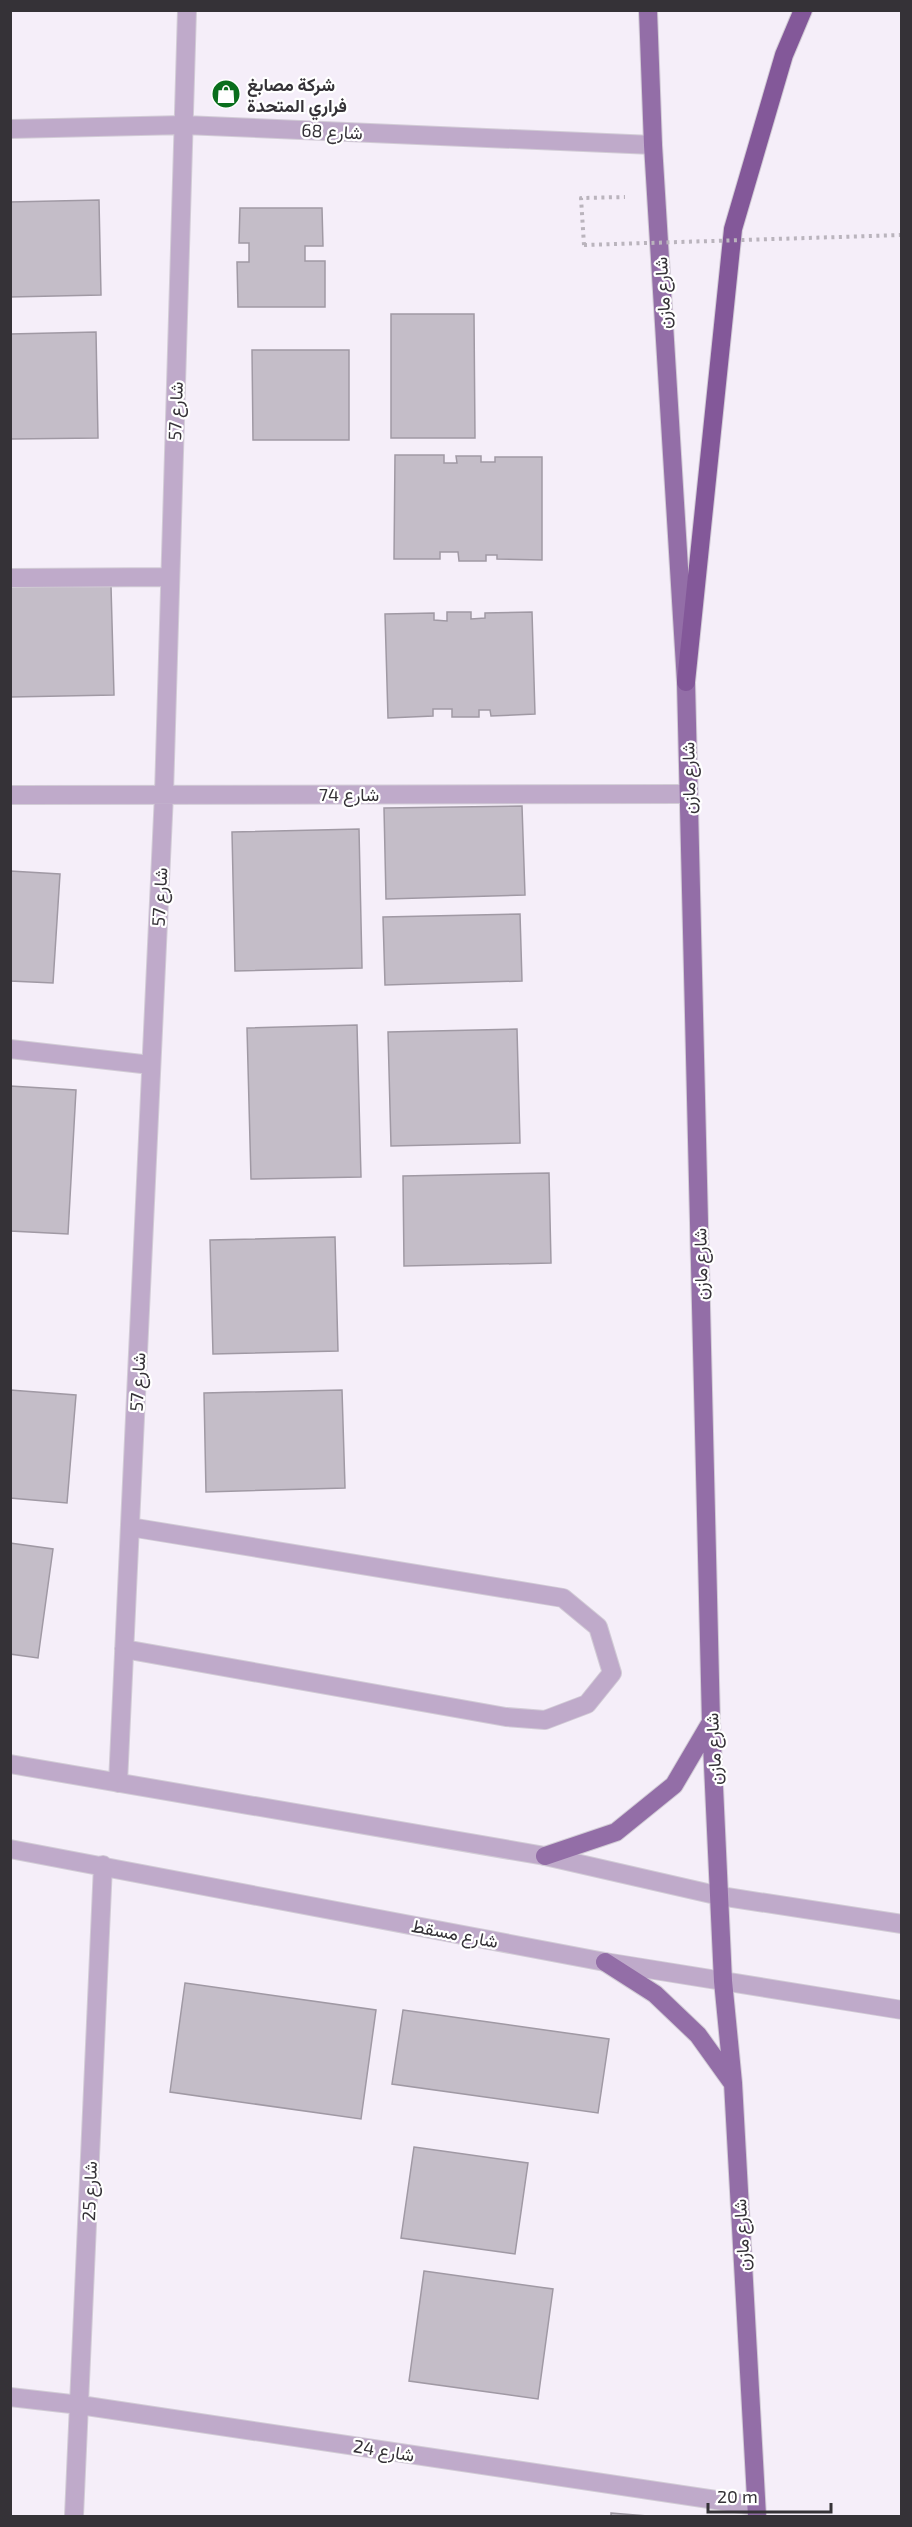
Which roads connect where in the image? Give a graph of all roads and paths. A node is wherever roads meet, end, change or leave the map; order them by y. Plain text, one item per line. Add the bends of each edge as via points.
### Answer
1 (187, 10) edge
2 (648, 10) edge
3 (803, 10) edge
4 (184, 125) junction
5 (10, 129) edge
6 (653, 146) junction
7 (657, 197) junction
8 (902, 235) edge
9 (170, 577) junction
10 (10, 578) edge
11 (686, 682) junction
12 (164, 794) junction
13 (688, 794) junction
14 (10, 795) edge
15 (10, 1049) edge
16 (151, 1065) junction
17 (130, 1527) junction
18 (124, 1649) junction
19 (711, 1722) junction
20 (10, 1764) edge
21 (118, 1783) junction
22 (10, 1849) edge
23 (545, 1856) junction
24 (104, 1865) junction
25 (720, 1896) junction
26 (902, 1924) edge
27 (605, 1962) junction
28 (723, 1981) junction
29 (902, 2010) edge
30 (733, 2083) junction
31 (10, 2397) edge
32 (80, 2405) junction
33 (757, 2512) edge
34 (74, 2517) edge

1 - 4 street, شارع 57
2 - 6 main road, شارع مازن
3 - 11 highway via 784,55 734,229
4 - 5 street, شارع 68
4 - 6 street, شارع 68
4 - 9 street, شارع 57
6 - 7 main road, شارع مازن
7 - 8 path, bridge via 581,198 584,245
7 - 11 main road, شارع مازن
9 - 10 street
9 - 12 street, شارع 57
11 - 13 main road, شارع مازن
12 - 13 street, شارع 74
12 - 14 street, شارع 74
12 - 16 street, شارع 57
13 - 19 main road, شارع مازن
15 - 16 street
16 - 17 street, شارع 57
17 - 18 street, شارع 57
17 - 18 street via 563,1598 598,1627 612,1673 586,1704 545,1720
18 - 21 street, شارع 57
19 - 23 main road via 674,1785 616,1832
19 - 25 main road, شارع مازن
20 - 21 street
21 - 23 street
22 - 24 street, شارع مسقط
23 - 25 street
24 - 27 street, شارع مسقط
24 - 32 street, شارع 25
25 - 26 street
25 - 28 main road, شارع مازن
27 - 28 street, شارع مسقط
27 - 30 main road via 655,1994 698,2035
28 - 29 street, شارع مسقط
28 - 30 main road, شارع مازن
30 - 33 main road, شارع مازن
31 - 32 street, شارع 24
32 - 33 street, شارع 24
32 - 34 street, شارع 25

